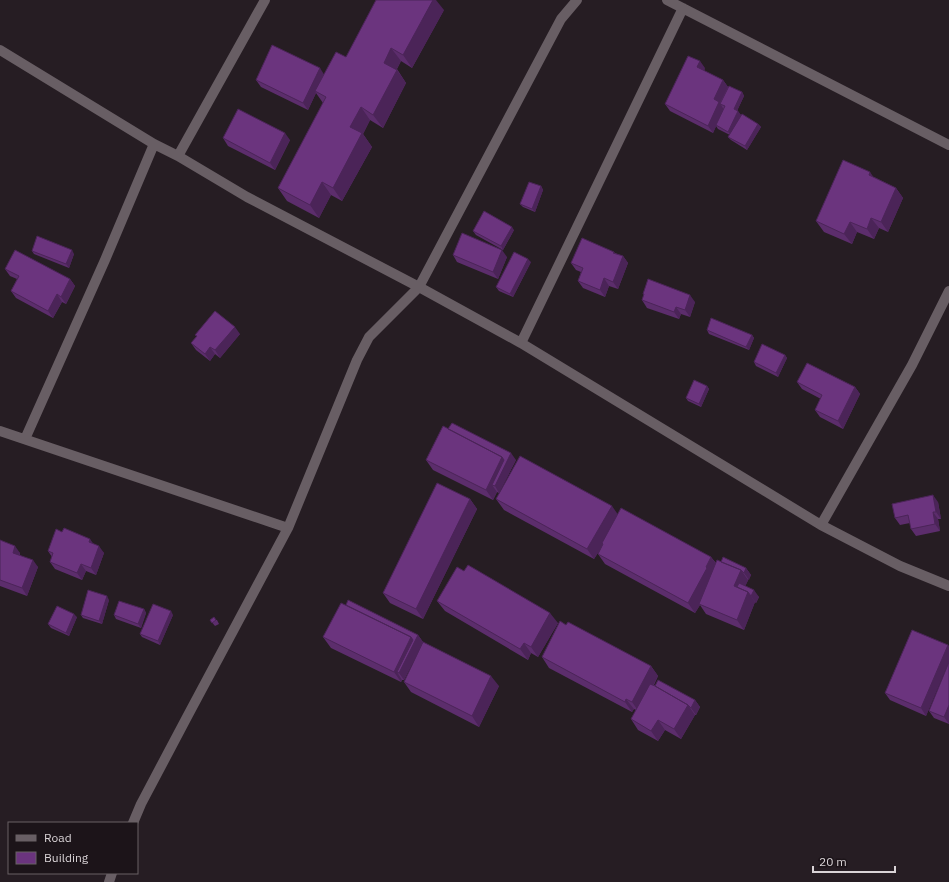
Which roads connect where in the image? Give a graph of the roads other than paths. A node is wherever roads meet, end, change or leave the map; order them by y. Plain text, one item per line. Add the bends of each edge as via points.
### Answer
1 (264, 0) edge
2 (577, 0) edge
3 (667, 0) edge
4 (683, 8) junction
5 (0, 50) edge
6 (154, 144) junction
7 (949, 145) edge
8 (178, 156) junction
9 (419, 286) junction
10 (949, 291) edge
11 (521, 343) junction
12 (0, 431) edge
13 (25, 439) junction
14 (821, 525) junction
15 (288, 528) junction
16 (949, 586) edge
17 (133, 822) edge

1 - 8 street
2 - 9 street via 561,19
3 - 4 street
4 - 7 street
4 - 11 street
5 - 6 street
6 - 8 street
6 - 13 street
8 - 9 street via 247,197
9 - 11 street
9 - 15 street via 369,337 357,360
10 - 14 street via 912,365
11 - 14 street
12 - 13 street
13 - 15 street
14 - 16 street via 900,566
15 - 17 street via 186,717

